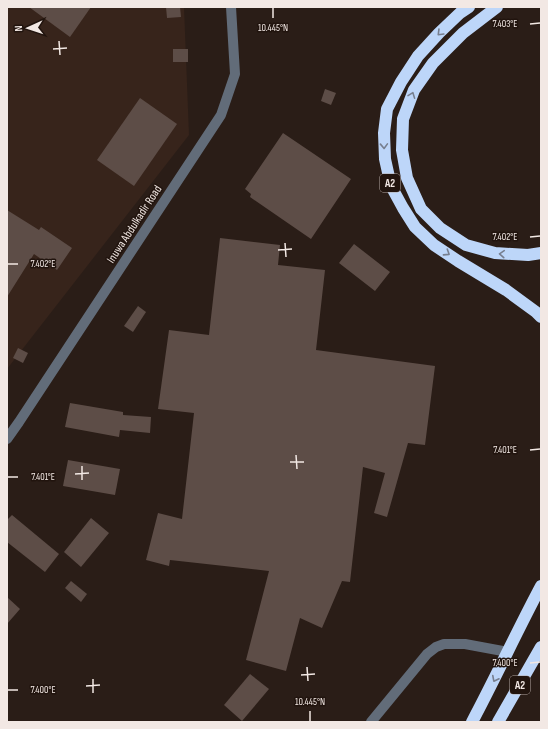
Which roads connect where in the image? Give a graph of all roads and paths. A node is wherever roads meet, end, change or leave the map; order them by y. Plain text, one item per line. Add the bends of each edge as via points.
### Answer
1 (231, 7) edge
2 (469, 7) edge
3 (496, 7) edge
4 (541, 253) edge
5 (541, 317) edge
6 (7, 439) edge
7 (541, 578) edge
8 (541, 586) edge
9 (524, 619) junction
10 (541, 647) edge
11 (508, 652) junction
12 (371, 722) edge
13 (472, 722) edge
14 (498, 722) edge

1 - 6 street, Inuwa Abdulkadir Road via 235,74 221,115
2 -> 5 highway, A2 via 439,33 418,56 387,109 384,133 385,158 391,186 415,227 434,245 506,290
4 -> 3 highway via 496,253 466,245 440,228 421,209 407,178 402,150 403,119 414,90 433,63 463,33
7 - 9 highway, A2
8 - 9 highway
9 - 11 highway, A2
10 - 14 highway, A2
11 - 12 street via 465,644 444,644 436,647 427,654
11 -> 13 highway, A2

